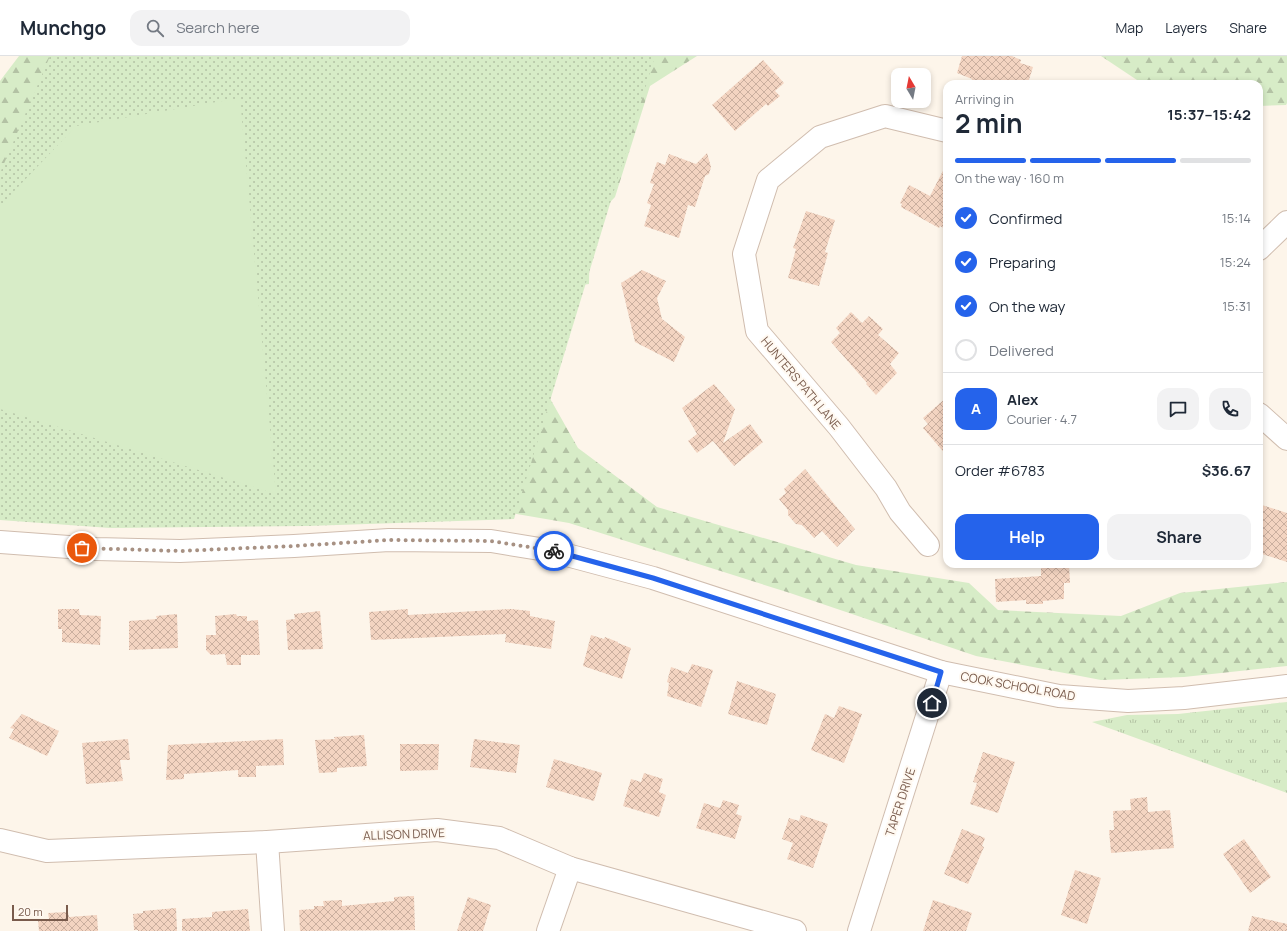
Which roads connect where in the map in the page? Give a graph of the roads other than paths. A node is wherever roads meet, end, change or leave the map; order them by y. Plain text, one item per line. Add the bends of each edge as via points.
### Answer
1 (943, 130) edge
2 (1287, 222) edge
3 (1263, 244) edge
4 (1263, 418) edge
5 (1287, 439) edge
6 (0, 542) edge
7 (928, 545) dead end
8 (941, 672) junction
9 (1287, 686) edge
10 (0, 840) edge
11 (267, 842) junction
12 (570, 868) junction
13 (273, 931) edge
14 (548, 931) edge
15 (795, 931) edge
16 (859, 931) edge

1 - 7 street, HUNTERS PATH LANE via 885,116 820,137 768,180 744,254 757,330 839,427 886,488 900,512
2 - 3 street
4 - 5 street
6 - 8 street, COOK SCHOOL ROAD via 96,549 180,551 389,540 491,541 552,551 653,578
8 - 9 street, COOK SCHOOL ROAD via 1059,696 1128,701 1184,698
8 - 16 street, TAPER DRIVE
10 - 11 street, ALLISON DRIVE via 47,851
11 - 12 street, ALLISON DRIVE via 437,830 499,838
11 - 13 street
12 - 14 street
12 - 15 street, ALLISON DRIVE

